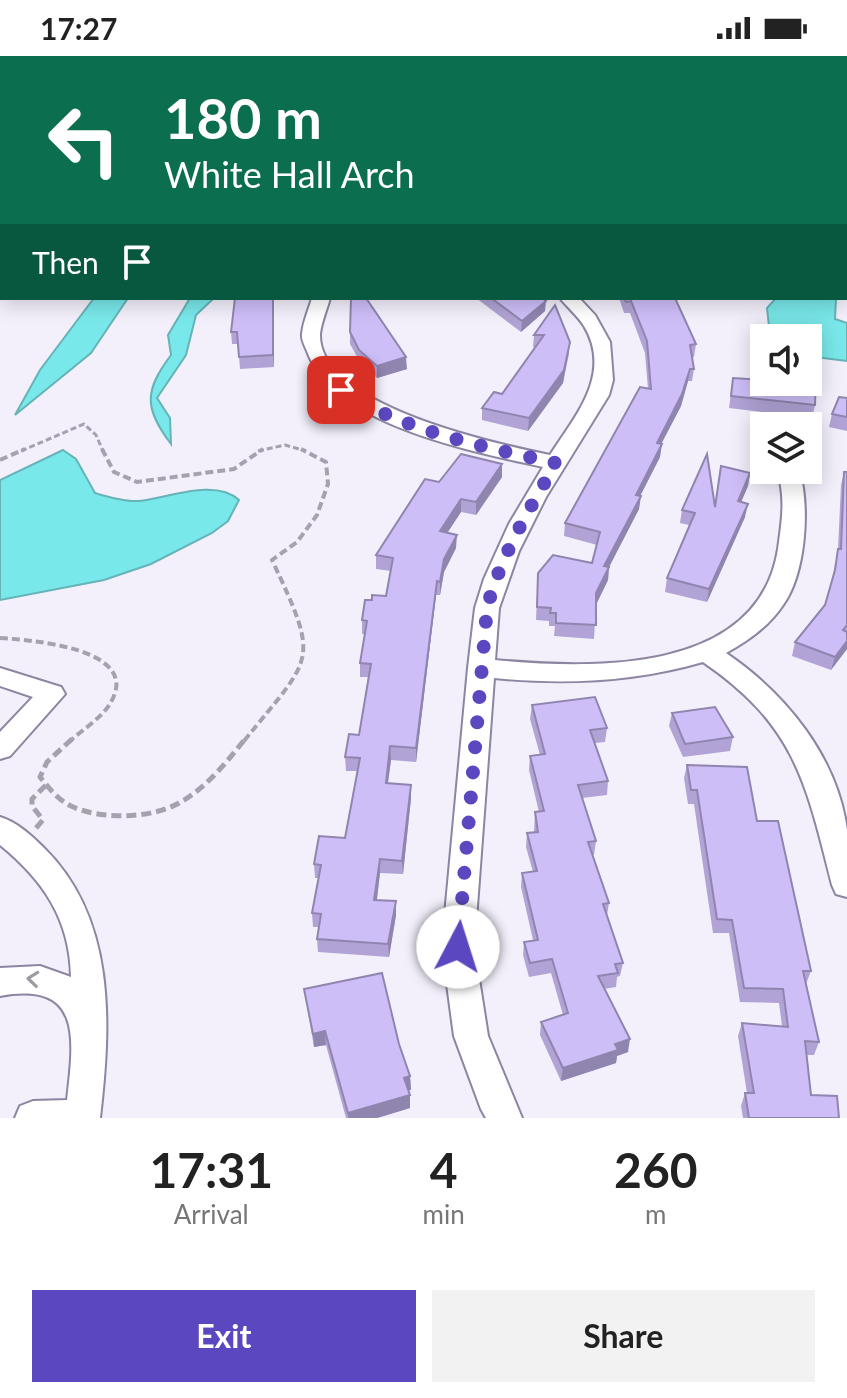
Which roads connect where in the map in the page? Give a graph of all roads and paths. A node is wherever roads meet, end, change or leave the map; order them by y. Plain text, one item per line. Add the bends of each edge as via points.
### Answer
1 (320, 300) edge
2 (571, 300) edge
3 (0, 460) edge
4 (556, 463) junction
5 (791, 484) edge
6 (0, 638) edge
7 (706, 652) junction
8 (481, 668) junction
9 (0, 677) edge
10 (0, 749) edge
11 (46, 785) junction
12 (9, 835) edge
13 (847, 885) edge
14 (0, 982) edge
15 (88, 1036) junction
16 (82, 1117) edge
17 (33, 1118) edge
18 (504, 1118) edge

1 - 4 street via 311,325 312,348 341,390 412,423
2 - 4 street via 602,340 605,377
3 - 11 path via 84,424 93,430 108,468 137,482 230,471 256,451 285,445 307,449 326,462 331,478 295,545 272,560 301,624 303,661 292,683 239,746 178,804 154,813 82,809
4 - 8 street via 496,574
5 - 7 street via 795,532 782,587 752,626
6 - 11 path via 68,644 99,661 116,682 111,703 47,762 40,777
7 - 8 street via 608,673 526,674
7 - 13 street via 758,689 802,740 817,772
8 - 18 street via 458,947 469,1038
9 - 10 street via 52,694
11 - 12 path via 32,799 43,820
12 - 15 street via 62,886 85,936
15 -> 14 street via 80,1007 60,986 40,979
15 - 16 street
16 - 17 street

